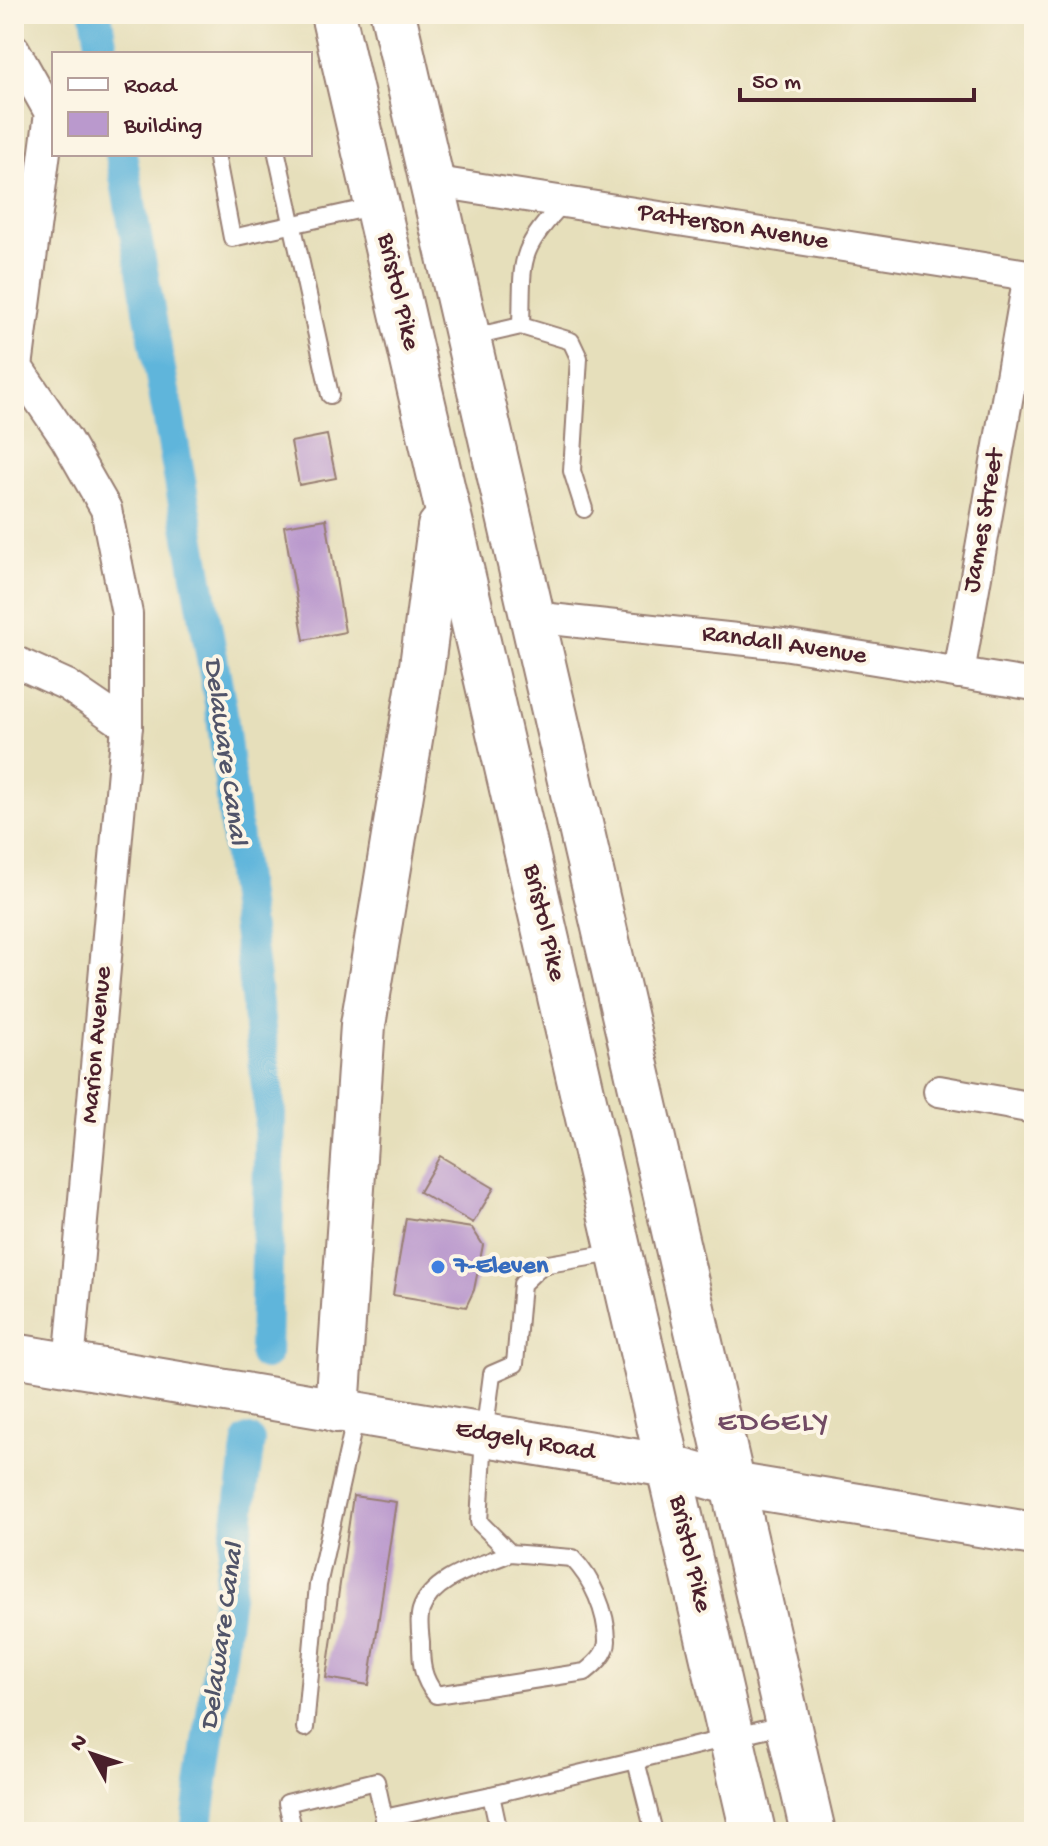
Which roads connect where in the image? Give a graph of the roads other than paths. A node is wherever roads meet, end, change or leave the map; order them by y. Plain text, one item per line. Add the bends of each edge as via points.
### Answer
1 (333, 14) edge
2 (393, 14) edge
3 (14, 49) edge
4 (216, 156) edge
5 (277, 156) edge
6 (431, 181) junction
7 (564, 202) junction
8 (377, 206) junction
9 (291, 225) junction
10 (1031, 275) edge
11 (521, 326) junction
12 (467, 338) junction
13 (330, 395) dead end
14 (442, 488) junction
15 (584, 509) dead end
16 (532, 617) junction
17 (14, 661) edge
18 (959, 673) junction
19 (1034, 685) edge
20 (127, 726) junction
21 (939, 1091) dead end
22 (1034, 1108) edge
23 (619, 1252) junction
24 (14, 1355) edge
25 (69, 1364) junction
26 (347, 1412) junction
27 (484, 1435) junction
28 (668, 1466) junction
29 (732, 1484) junction
30 (1034, 1534) edge
31 (510, 1553) junction
32 (788, 1723) junction
33 (305, 1728) dead end
34 (731, 1737) junction
35 (636, 1761) junction
36 (491, 1795) junction
37 (386, 1825) edge
38 (294, 1832) edge
39 (499, 1832) edge
40 (654, 1832) edge
41 (753, 1832) edge
42 (813, 1832) edge

1 - 8 highway, Bristol Pike
2 - 6 highway
3 - 20 street, Marion Avenue via 50,113 17,367 106,509 127,614
4 - 9 lane via 232,238
5 - 9 lane
6 - 7 street, Patterson Avenue
6 - 12 highway
7 - 10 street, Patterson Avenue
7 - 11 lane via 531,236 523,260
8 - 9 lane
8 - 14 highway, Bristol Pike
9 - 13 lane
10 - 18 street, James Street
11 - 12 lane
11 - 15 lane via 571,341 579,358 572,471
12 - 16 highway
14 - 23 highway, Bristol Pike
14 - 26 highway via 422,666 363,1025
16 - 18 street, Randall Avenue via 783,644
16 - 29 highway
17 - 20 street via 67,685
18 - 19 street, Randall Avenue
20 - 25 street, Marion Avenue
21 - 22 street
23 - 27 lane via 542,1265 522,1284 515,1364 492,1374
23 - 28 highway, Bristol Pike
24 - 25 main road, Edgely Road
25 - 26 main road, Edgely Road
26 - 27 main road, Edgely Road
26 - 33 lane via 318,1585
27 - 28 main road, Edgely Road
27 - 31 lane via 479,1522
28 - 29 main road, Edgely Road
28 - 34 highway, Bristol Pike
29 - 30 main road, Edgely Road
29 - 32 highway
31 - 31 lane via 572,1558 584,1571 608,1643 599,1661 585,1672 436,1695 421,1665 420,1612 443,1583
32 - 34 lane
32 - 42 highway
34 - 35 lane
34 - 41 highway, Bristol Pike
35 - 36 lane
35 - 40 lane
36 - 37 lane
36 - 39 lane
37 - 38 lane via 376,1781 287,1803

